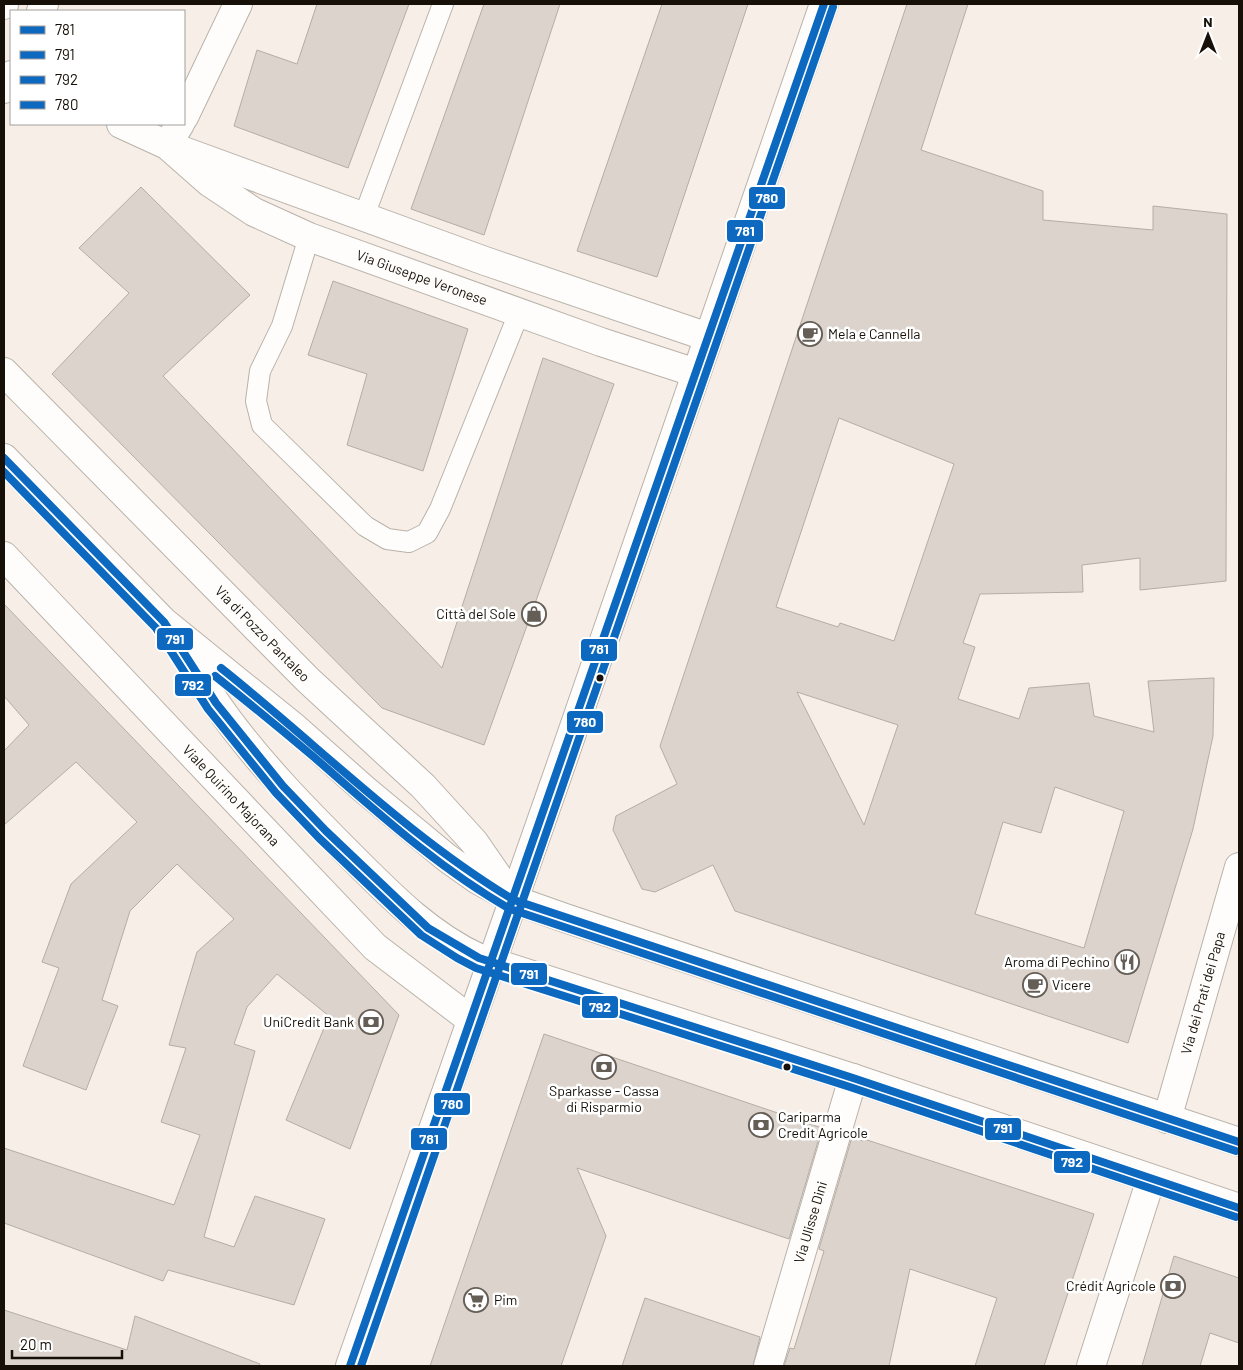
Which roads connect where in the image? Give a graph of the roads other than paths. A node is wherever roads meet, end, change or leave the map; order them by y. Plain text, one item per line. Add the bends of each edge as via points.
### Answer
1 (238, 4) edge
2 (443, 4) edge
3 (824, 4) edge
4 (10, 77) edge
5 (4, 88) edge
6 (185, 115) edge
7 (126, 125) edge
8 (174, 134) edge
9 (364, 216) junction
10 (309, 237) junction
11 (519, 313) junction
12 (708, 337) junction
13 (4, 372) edge
14 (696, 373) junction
15 (4, 458) edge
16 (4, 556) edge
17 (164, 622) junction
18 (1239, 867) edge
19 (514, 900) junction
20 (492, 961) junction
21 (471, 1020) junction
22 (853, 1078) junction
23 (1167, 1119) junction
24 (1239, 1142) edge
25 (1151, 1179) junction
26 (1239, 1208) edge
27 (350, 1366) edge
28 (768, 1366) edge
29 (1091, 1366) edge

1 - 6 main road
2 - 9 lane
3 - 12 main road
4 - 5 main road
7 - 8 main road, Via Giuseppe Veronese
8 - 9 main road, Via Giuseppe Veronese
8 - 10 main road, Via Giuseppe Veronese via 232,198 254,212
9 - 12 main road, Via Giuseppe Veronese
10 - 11 main road, Via Giuseppe Veronese
10 - 11 lane via 282,326 260,371 256,401 262,425 365,526 387,539 409,542 427,533 440,509
11 - 14 main road, Via Giuseppe Veronese
12 - 14 main road
13 - 19 main road, Via di Pozzo Pantaleo via 308,680 423,786 474,842
14 - 19 main road
15 - 17 main road
16 - 21 main road, Viale Quirino Majorana via 375,947
17 - 19 main road via 447,858
17 - 20 main road via 216,703 283,786 326,831 428,928 462,950
18 - 23 main road, Via dei Prati dei Papa
19 - 20 main road
19 - 23 main road
20 - 21 main road
20 - 22 main road
21 - 27 main road
22 - 25 main road
22 - 28 main road, Via Ulisse Dini
23 - 24 main road
25 - 26 main road
25 - 29 main road

